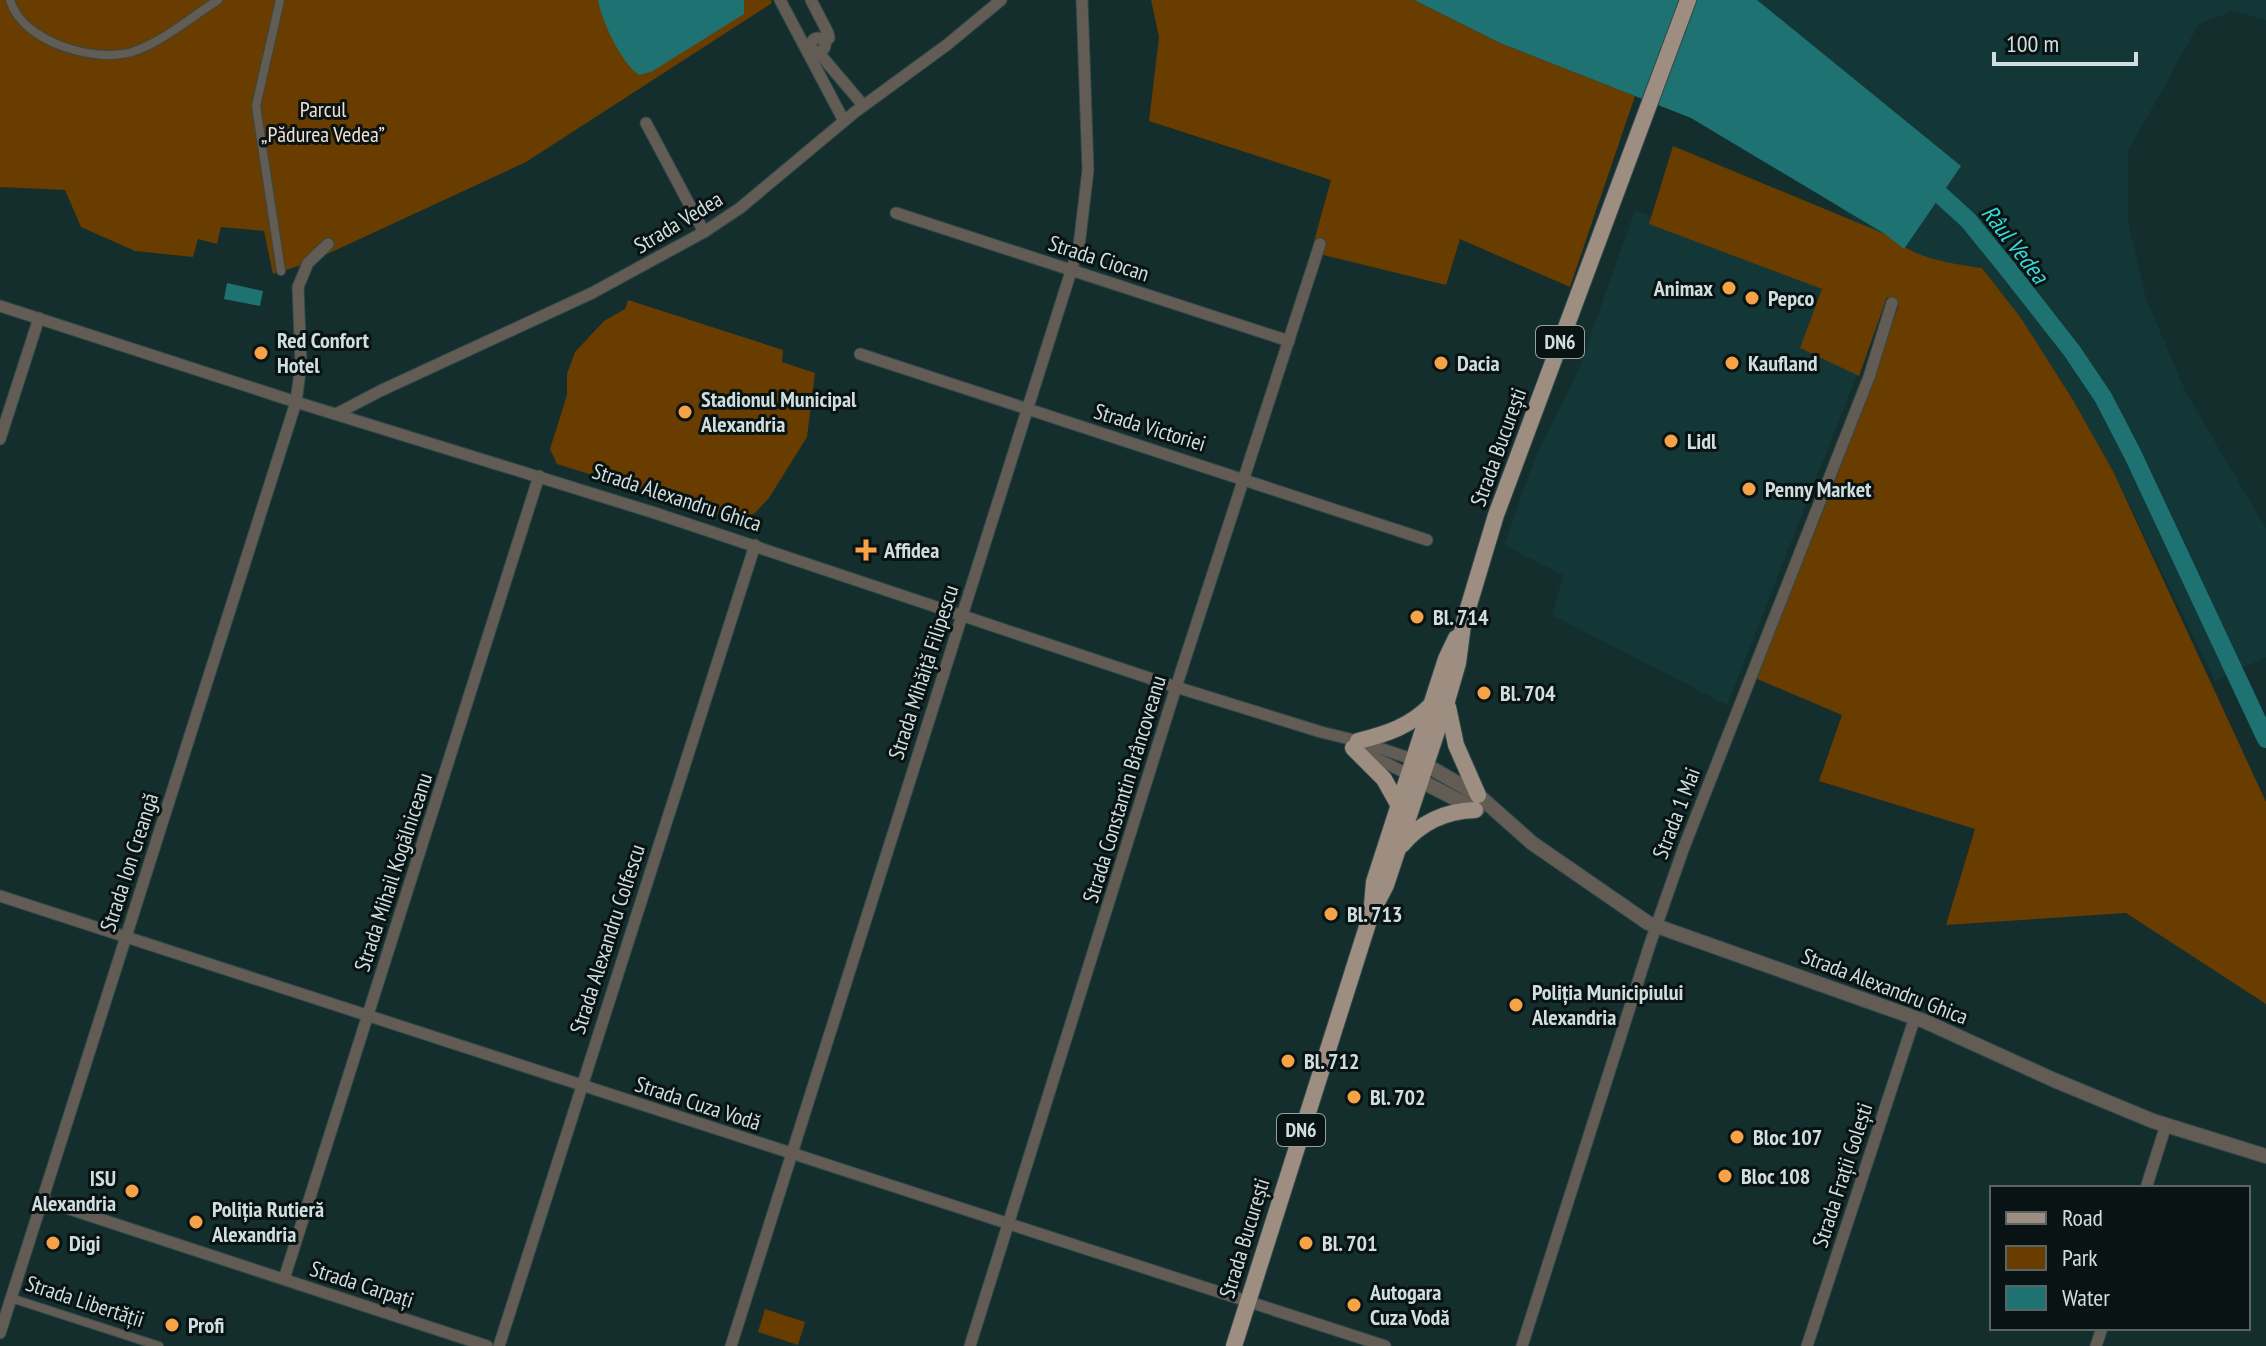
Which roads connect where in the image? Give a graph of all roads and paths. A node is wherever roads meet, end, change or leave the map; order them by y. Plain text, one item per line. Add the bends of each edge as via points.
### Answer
1 (10, 0) edge
2 (218, 0) edge
3 (280, 0) edge
4 (780, 0) edge
5 (811, 0) edge
6 (1001, 0) edge
7 (1082, 0) edge
8 (1688, 0) edge
9 (815, 49) junction
10 (863, 105) junction
11 (844, 121) junction
12 (646, 123) dead end
13 (896, 213) dead end
14 (704, 232) junction
15 (328, 244) dead end
16 (1320, 244) dead end
17 (1072, 270) junction
18 (281, 271) dead end
19 (1892, 303) dead end
20 (0, 306) edge
21 (39, 318) junction
22 (1289, 341) junction
23 (860, 354) dead end
24 (367, 397) junction
25 (296, 402) junction
26 (1027, 410) junction
27 (336, 414) junction
28 (367, 424) junction
29 (0, 439) edge
30 (539, 476) junction
31 (1244, 479) junction
32 (1427, 540) dead end
33 (755, 545) junction
34 (962, 616) junction
35 (1176, 687) junction
36 (1440, 702) junction
37 (1355, 744) junction
38 (1418, 770) junction
39 (1476, 802) junction
40 (1399, 806) junction
41 (1398, 849) junction
42 (0, 896) edge
43 (1371, 914) junction
44 (1656, 927) junction
45 (126, 938) junction
46 (368, 1017) junction
47 (1915, 1017) junction
48 (581, 1086) junction
49 (2166, 1125) junction
50 (792, 1154) junction
51 (2266, 1156) edge
52 (2147, 1186) edge
53 (42, 1200) junction
54 (1009, 1224) junction
55 (284, 1279) junction
56 (6, 1296) edge
57 (1248, 1302) junction
58 (0, 1333) edge
59 (159, 1346) edge
60 (487, 1346) edge
61 (499, 1346) edge
62 (731, 1346) edge
63 (970, 1346) edge
64 (1234, 1346) edge
65 (1385, 1346) edge
66 (1522, 1346) edge
67 (1807, 1346) edge

1 - 2 street via 18,18 41,38 119,55 147,46
3 - 18 street via 256,106
4 - 9 street
5 - 9 street via 829,38
6 - 10 street, Strada Vedea
7 - 17 street, Strada Mihăiță Filipescu via 1088,170
8 - 36 main road, Strada București / DN6 via 1496,515 1463,625 1446,659
9 - 10 street
9 - 11 street
10 - 11 street, Strada Vedea
11 - 14 street, Strada Vedea
12 - 14 street
13 - 17 street, Strada Ciocan
14 - 24 street, Strada Vedea via 592,293
15 - 25 street, Strada Ion Creangă via 308,263 298,287 301,364
16 - 22 street, Strada Constantin Brâncoveanu
17 - 22 street, Strada Ciocan
17 - 26 street, Strada Mihăiță Filipescu
19 - 44 street, Strada 1 Mai via 1869,377
20 - 21 street, Strada Alexandru Ghica
21 - 25 street, Strada Alexandru Ghica
21 - 29 street
22 - 31 street, Strada Constantin Brâncoveanu
23 - 26 street, Strada Victoriei
24 - 27 street, Strada Vedea
24 - 28 street
25 - 27 street, Strada Alexandru Ghica
25 - 45 street, Strada Ion Creangă
26 - 31 street, Strada Victoriei
26 - 34 street, Strada Mihăiță Filipescu
27 - 28 street, Strada Alexandru Ghica
28 - 30 street, Strada Alexandru Ghica
30 - 33 street, Strada Alexandru Ghica
30 - 46 street, Strada Mihail Kogălniceanu
31 - 32 street, Strada Victoriei
31 - 35 street, Strada Constantin Brâncoveanu
33 - 34 street, Strada Alexandru Ghica
33 - 48 street, Strada Alexandru Colfescu
34 - 35 street, Strada Alexandru Ghica
34 - 50 street, Strada Mihăiță Filipescu
35 - 37 street, Strada Alexandru Ghica
35 - 54 street, Strada Constantin Brâncoveanu
36 - 37 main road via 1408,724
36 - 38 main road, Strada București / DN6
36 - 39 main road
37 - 38 street, Strada Alexandru Ghica
37 - 40 main road
38 - 39 street, Strada Alexandru Ghica
38 - 40 main road, Strada București / DN6
38 - 41 main road, Strada București / DN6
39 - 41 main road via 1426,824
39 - 44 street, Strada Alexandru Ghica
40 - 43 main road, Strada București / DN6 via 1374,882
41 - 43 main road, Strada București / DN6
42 - 45 street, Strada Cuza Vodă
43 - 57 main road, Strada București / DN6
44 - 47 street, Strada Alexandru Ghica
44 - 66 street, Strada 1 Mai
45 - 46 street, Strada Cuza Vodă
45 - 53 street, Strada Ion Creangă
46 - 48 street, Strada Cuza Vodă
46 - 55 street, Strada Mihail Kogălniceanu
47 - 49 street, Strada Alexandru Ghica
47 - 67 street, Strada Frații Golești
48 - 50 street, Strada Cuza Vodă
48 - 61 street, Strada Alexandru Colfescu
49 - 51 street, Strada Alexandru Ghica
49 - 52 street
50 - 54 street, Strada Cuza Vodă
50 - 62 street, Strada Mihăiță Filipescu
53 - 55 street, Strada Carpați
53 - 56 street, Strada Ion Creangă
54 - 57 street, Strada Cuza Vodă
54 - 63 street, Strada Constantin Brâncoveanu
55 - 60 street, Strada Carpați
56 - 58 street, Strada Ion Creangă
56 - 59 street, Strada Libertății
57 - 64 main road, Strada București / DN6
57 - 65 street, Strada Cuza Vodă

